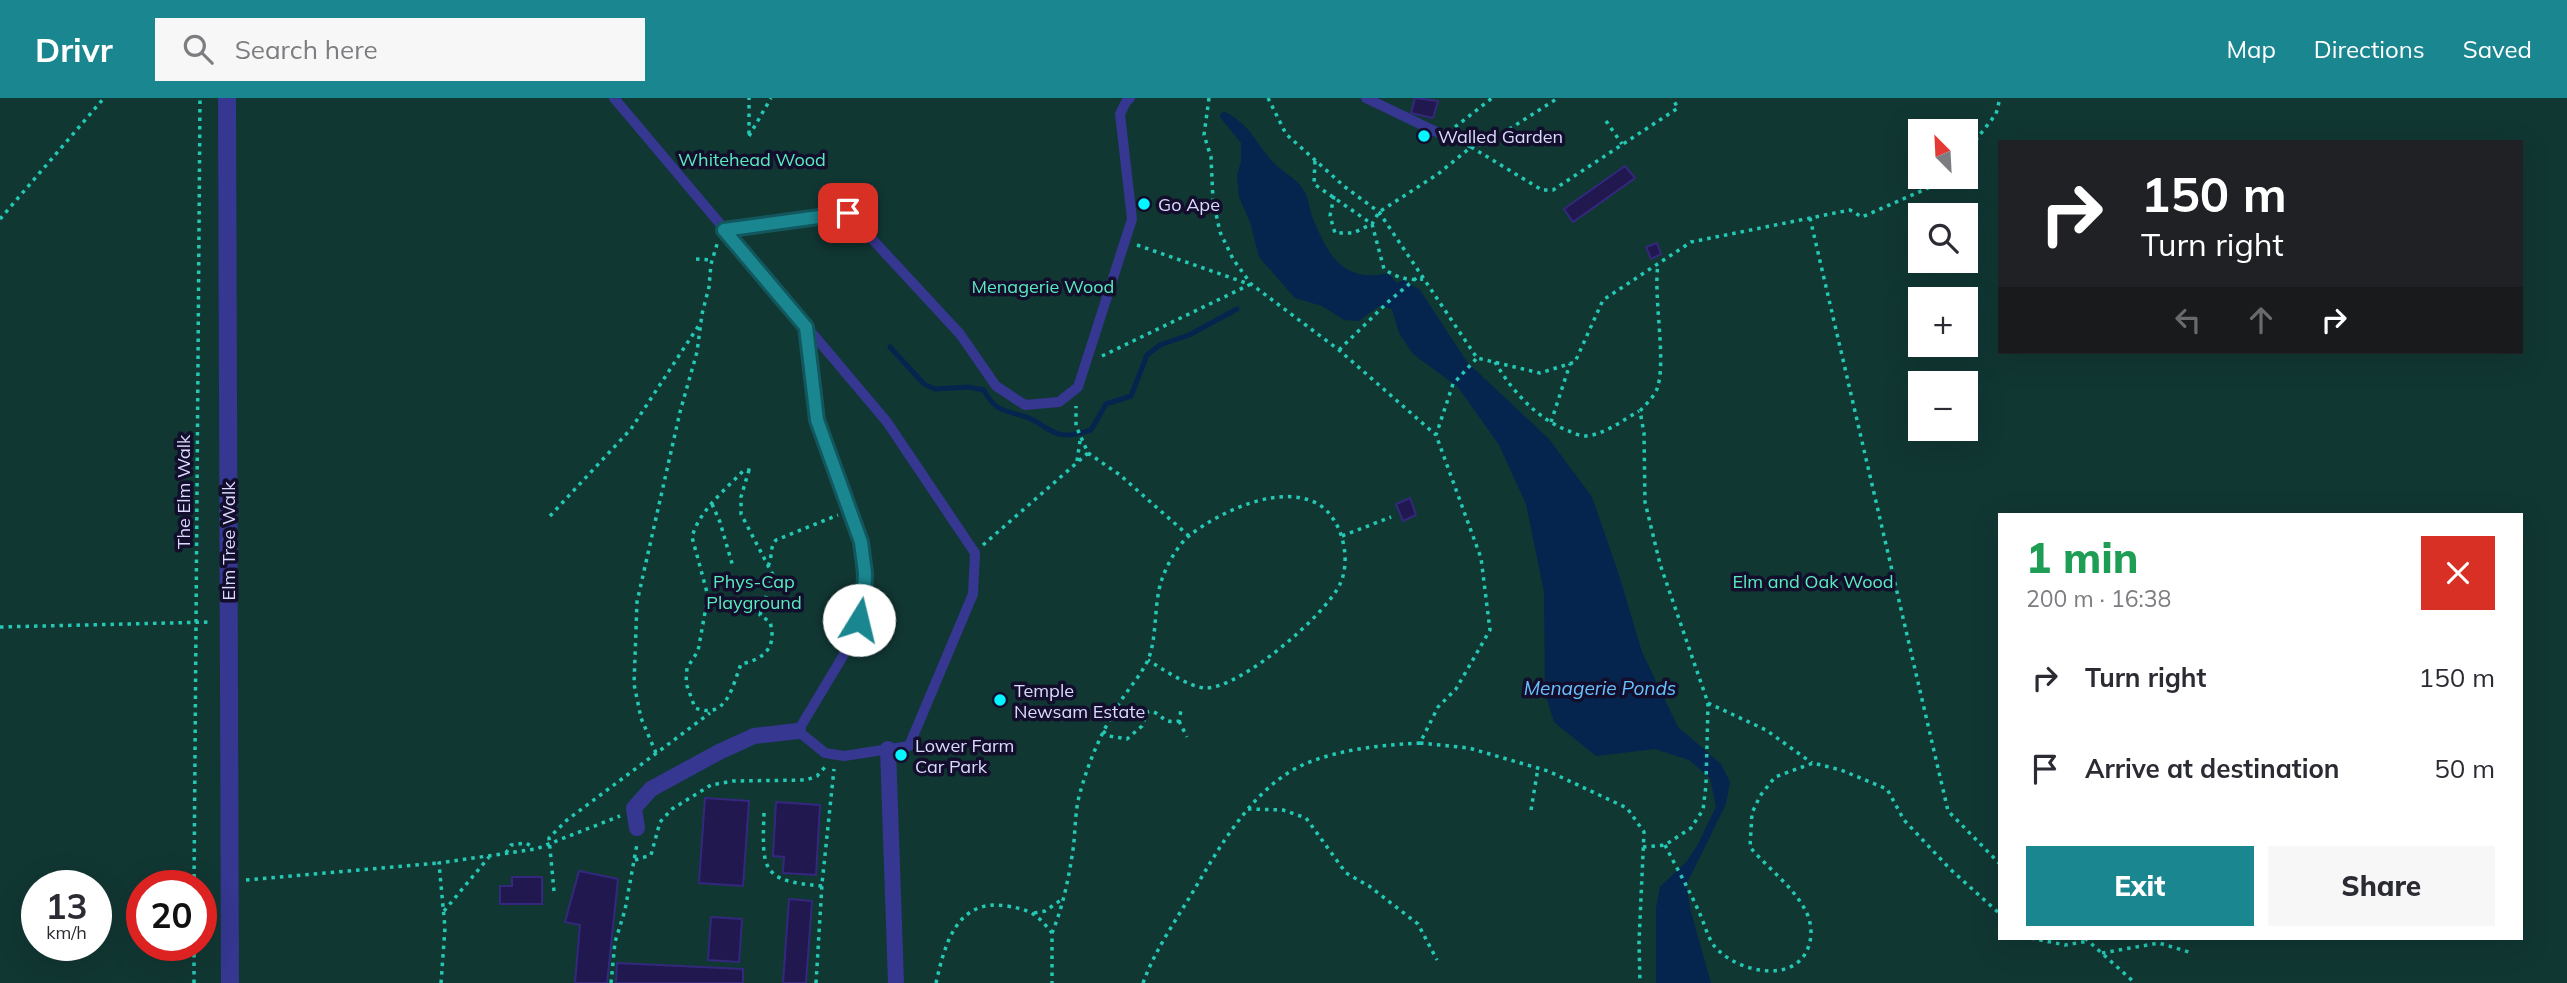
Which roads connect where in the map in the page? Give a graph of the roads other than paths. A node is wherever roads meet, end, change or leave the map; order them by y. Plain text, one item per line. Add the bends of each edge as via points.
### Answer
1 (227, 98) edge
2 (614, 98) edge
3 (1130, 98) edge
4 (1366, 98) edge
5 (1447, 136) road end
6 (724, 230) junction
7 (806, 327) junction
8 (798, 731) junction
9 (888, 749) junction
10 (637, 828) dead end
11 (230, 983) edge
12 (896, 983) edge

1 - 11 street, Elm Tree Walk
2 - 6 lane
3 - 6 lane via 1120,114 1132,219 1078,387 1059,402 1025,405 996,386 960,334 848,213
4 - 5 lane
6 - 7 lane
7 - 8 lane via 817,420 861,542 865,573 864,605 855,636
7 - 9 lane via 887,422 975,553 973,594 909,746
8 - 9 lane via 825,753 845,756
8 - 10 street via 754,736 652,789 634,808
9 - 12 street

